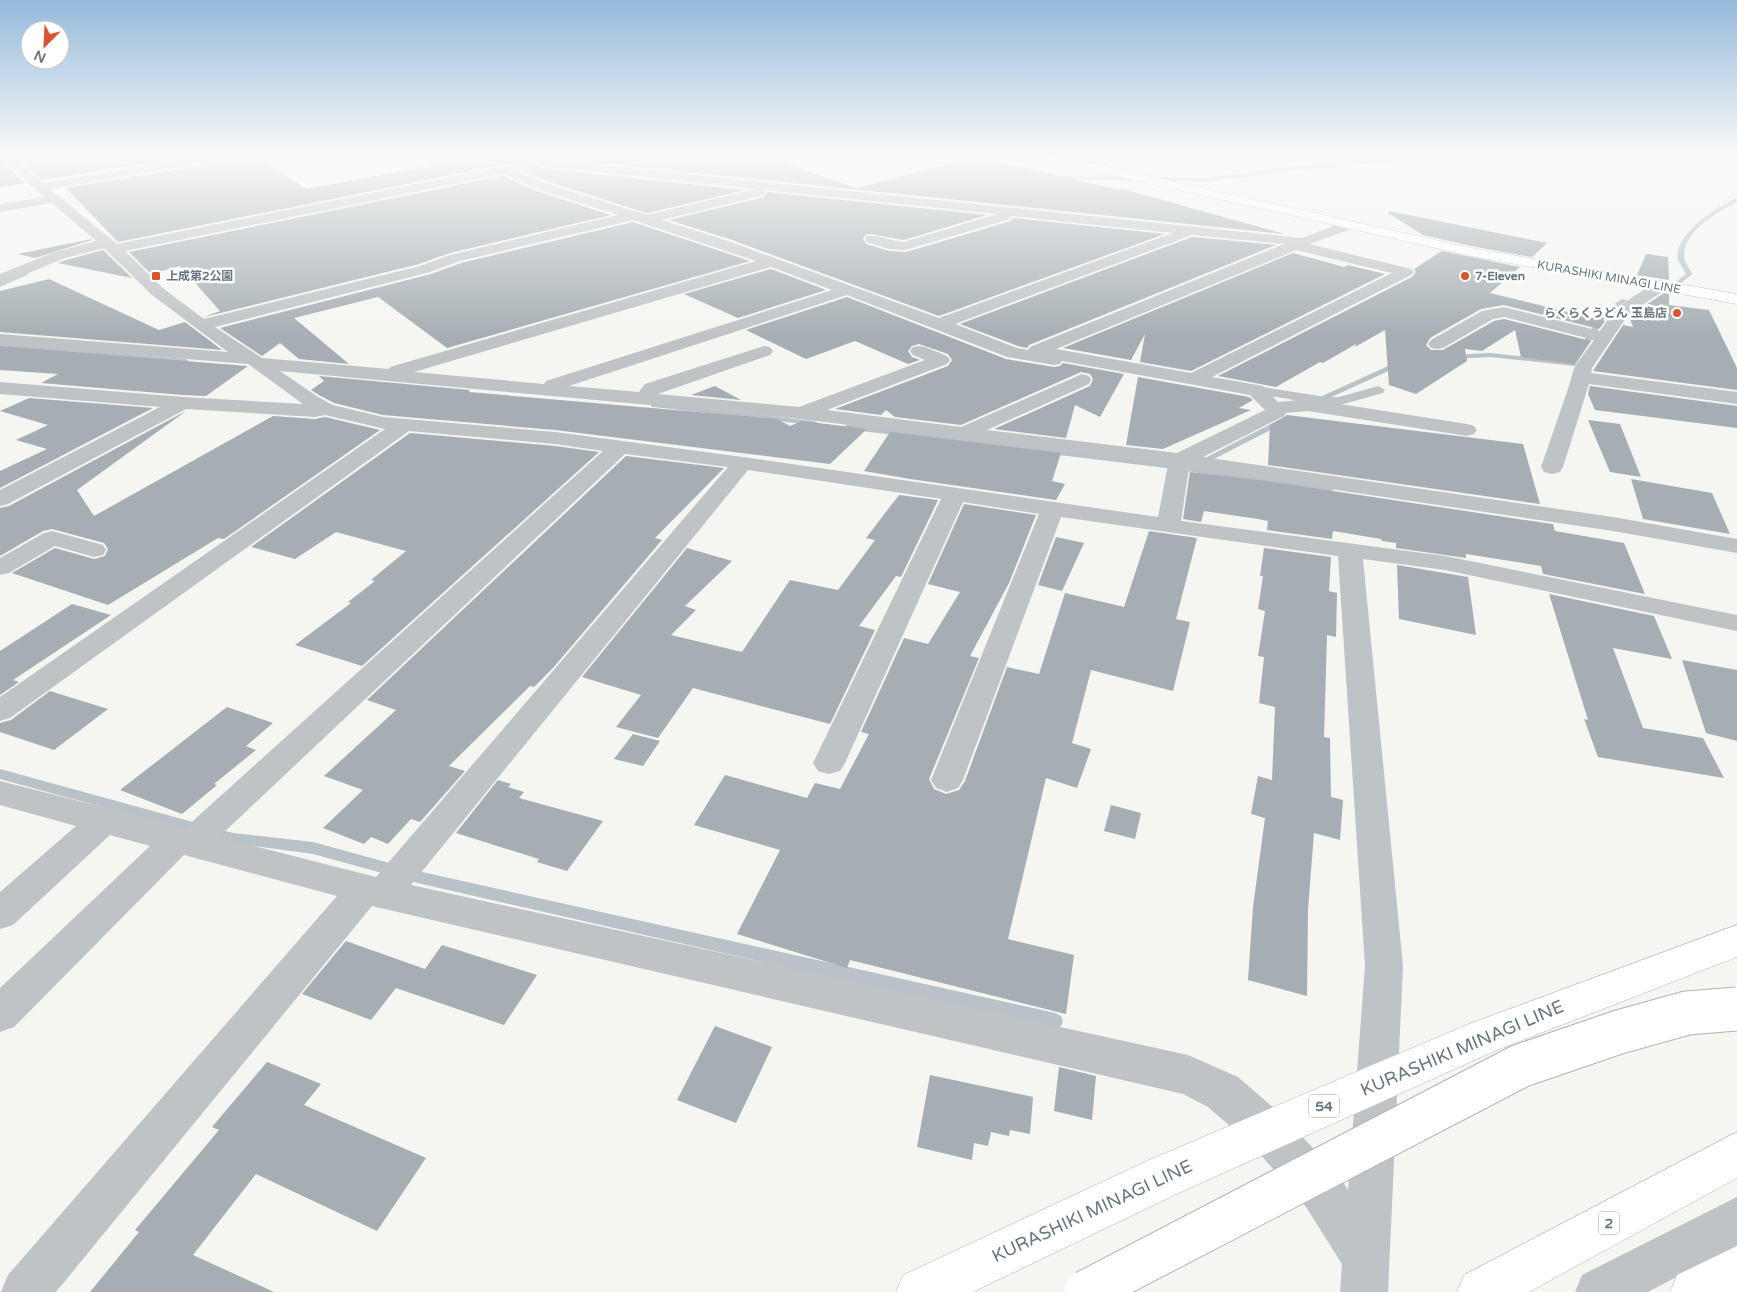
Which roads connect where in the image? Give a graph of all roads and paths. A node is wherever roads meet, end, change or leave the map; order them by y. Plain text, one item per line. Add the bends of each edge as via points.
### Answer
1 (75, 216) edge
2 (254, 216) edge
3 (645, 216) edge
4 (1004, 216) edge
5 (1053, 216) edge
6 (1310, 216) edge
7 (642, 217) junction
8 (1349, 225) junction
9 (1192, 230) junction
10 (872, 239) dead end
11 (1299, 244) junction
12 (110, 246) junction
13 (771, 262) junction
14 (0, 280) edge
15 (1660, 286) junction
16 (848, 290) junction
17 (1737, 299) edge
18 (939, 324) junction
19 (201, 325) junction
20 (1596, 335) junction
21 (0, 339) edge
22 (1437, 344) dead end
23 (764, 351) dead end
24 (919, 351) dead end
25 (260, 365) junction
26 (383, 375) junction
27 (1195, 378) junction
28 (1581, 378) junction
29 (1082, 380) dead end
30 (0, 388) edge
31 (542, 389) junction
32 (1378, 390) dead end
33 (645, 398) junction
34 (1264, 398) junction
35 (1737, 398) edge
36 (183, 403) junction
37 (1313, 403) junction
38 (326, 409) junction
39 (801, 414) junction
40 (405, 425) junction
41 (1466, 430) dead end
42 (961, 434) junction
43 (620, 447) junction
44 (743, 463) junction
45 (1179, 464) junction
46 (1552, 467) dead end
47 (955, 494) junction
48 (0, 499) edge
49 (1052, 509) junction
50 (1168, 526) junction
51 (1737, 546) edge
52 (1350, 549) junction
53 (94, 550) dead end
54 (0, 568) edge
55 (1737, 623) edge
56 (0, 711) edge
57 (829, 763) dead end
58 (947, 780) dead end
59 (0, 793) edge
60 (104, 821) junction
61 (195, 836) junction
62 (388, 881) junction
63 (0, 914) edge
64 (1737, 941) edge
65 (1737, 1009) edge
66 (0, 1014) edge
67 (1379, 1083) junction
68 (1268, 1130) junction
69 (1737, 1154) edge
70 (1737, 1220) edge
71 (1737, 1270) edge
72 (1366, 1276) edge
73 (25, 1292) edge
74 (920, 1292) edge
75 (1086, 1292) edge
76 (1481, 1292) edge
77 (1599, 1292) edge
78 (1694, 1292) edge

1 - 12 street
2 - 12 street
3 - 7 street
4 - 10 street via 905,246
5 - 9 street
6 - 8 main road, KURASHIKI MINAGI LINE
7 - 13 street
7 - 19 street via 455,258 425,269
8 - 11 street
8 - 15 main road, KURASHIKI MINAGI LINE via 1471,252
9 - 11 street
9 - 18 street
11 - 27 street via 1406,272
11 - 27 street via 1036,351
12 - 14 street via 57,256
12 - 19 street via 158,292
13 - 16 street
13 - 26 street
15 - 17 main road, KURASHIKI MINAGI LINE
15 - 20 street
16 - 18 street
16 - 31 street
18 - 34 street via 1013,353
19 - 25 street
20 - 22 street via 1504,312 1488,315
20 - 28 street
21 - 25 street
23 - 33 street via 652,388
24 - 39 street via 941,360
25 - 26 street
25 - 38 street
26 - 31 street
27 - 34 street
28 - 35 street
28 - 46 street
29 - 42 street
30 - 36 street
31 - 33 street
32 - 37 lane via 1340,401
33 - 39 street
34 - 37 street
34 - 45 street via 1278,412
36 - 38 street
36 - 48 street
37 - 41 street
38 - 40 street
39 - 42 street
40 - 43 street
40 - 56 street
42 - 45 street
43 - 44 street
43 - 61 street
44 - 47 street
44 - 62 street
45 - 50 street
45 - 51 street via 1613,524
47 - 49 street
47 - 57 street
49 - 50 street
49 - 58 street
50 - 52 street
52 - 55 street via 1445,563
52 - 67 street via 1384,966
53 - 54 street via 52,538
59 - 60 street
60 - 61 street
60 - 63 street
61 - 62 street
61 - 66 street
62 - 68 street via 1188,1075 1223,1092
62 - 73 street
64 - 67 main road, KURASHIKI MINAGI LINE / 54 via 1506,1028
65 - 75 main road, bridge via 1687,1013 1520,1066
67 - 68 main road, KURASHIKI MINAGI LINE / 54
67 - 72 street
68 - 72 street via 1322,1191
68 - 74 main road, KURASHIKI MINAGI LINE / 54
69 - 76 main road, 2
70 - 77 street
71 - 78 main road

